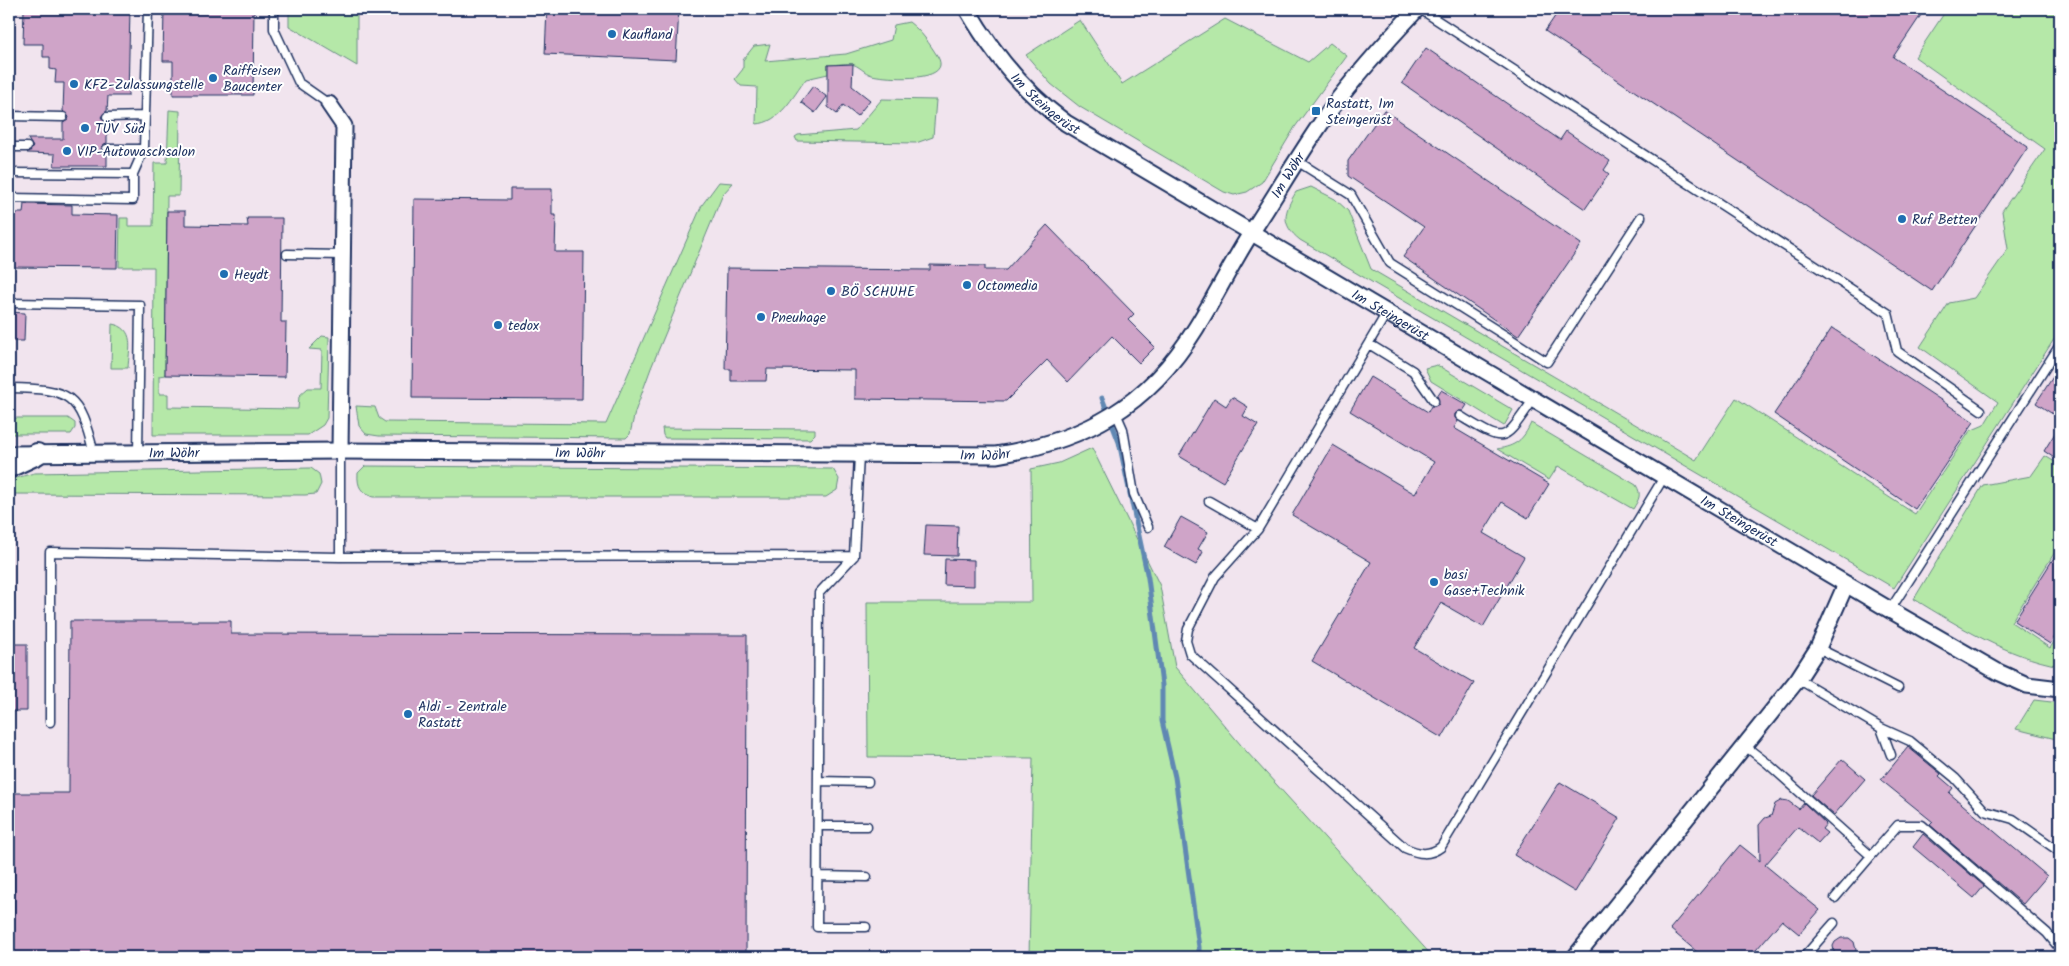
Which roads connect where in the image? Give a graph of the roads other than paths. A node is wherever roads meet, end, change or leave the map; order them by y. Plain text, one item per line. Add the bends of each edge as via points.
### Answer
1 (148, 9) edge
2 (274, 9) edge
3 (967, 9) edge
4 (1418, 9) edge
5 (329, 104) joint
6 (9, 116) edge
7 (145, 116) junction
8 (63, 117) dead end
9 (107, 117) dead end
10 (9, 146) edge
11 (28, 146) dead end
12 (107, 149) dead end
13 (144, 149) junction
14 (1298, 161) junction
15 (9, 173) edge
16 (134, 174) junction
17 (9, 198) edge
18 (1641, 217) dead end
19 (1251, 232) junction
20 (287, 254) dead end
21 (342, 255) junction
22 (9, 303) edge
23 (1386, 314) junction
24 (1369, 344) junction
25 (2060, 345) edge
26 (9, 388) edge
27 (1532, 400) junction
28 (1434, 401) dead end
29 (1981, 410) dead end
30 (1116, 413) junction
31 (1460, 416) dead end
32 (340, 451) junction
33 (9, 454) edge
34 (37, 454) junction
35 (94, 454) junction
36 (138, 454) junction
37 (860, 455) junction
38 (9, 467) edge
39 (1664, 478) junction
40 (1209, 502) dead end
41 (1148, 527) dead end
42 (1258, 528) junction
43 (854, 556) junction
44 (340, 557) junction
45 (1846, 584) junction
46 (1890, 610) junction
47 (1818, 648) junction
48 (1798, 679) junction
49 (1898, 688) dead end
50 (2060, 689) edge
51 (50, 722) dead end
52 (1881, 728) junction
53 (1745, 746) junction
54 (1891, 755) dead end
55 (818, 781) junction
56 (868, 782) dead end
57 (818, 826) junction
58 (867, 826) dead end
59 (2060, 852) edge
60 (1871, 856) junction
61 (818, 876) junction
62 (867, 877) dead end
63 (1835, 898) dead end
64 (1834, 923) dead end
65 (866, 928) dead end
66 (2060, 948) edge
67 (1575, 957) edge
68 (1804, 957) edge

1 - 7 lane
2 - 5 lane via 274,29 300,83
3 - 19 street, Im Steingerüst via 991,48 1043,106 1066,123
4 - 14 street, Im Wöhr via 1374,55 1331,109
4 - 29 lane via 1888,313 1897,351
5 - 21 street via 344,126
6 - 8 lane
7 - 9 lane
7 - 13 lane
10 - 11 lane
12 - 13 lane
13 - 16 lane
14 - 18 lane via 1351,195 1390,263 1547,362
14 - 19 street, Im Wöhr
15 - 16 lane
16 - 17 lane via 133,200
19 - 23 street, Im Steingerüst
19 - 30 street, Im Wöhr via 1196,329 1174,359 1151,385
20 - 21 lane
21 - 32 street
22 - 36 lane via 140,305
23 - 24 lane
23 - 27 street, Im Steingerüst
24 - 28 lane via 1413,371
24 - 42 lane
25 - 46 lane
26 - 35 lane via 42,389 72,400 82,414
27 - 31 lane via 1509,433 1501,437
27 - 39 street, Im Steingerüst
30 - 37 street, Im Wöhr via 1067,438 1028,450 996,455
30 - 41 lane via 1123,429 1134,494
32 - 36 street, Im Wöhr
32 - 37 street, Im Wöhr
32 - 44 lane
33 - 34 street, Im Wöhr
34 - 35 street, Im Wöhr
34 - 38 street
35 - 36 street, Im Wöhr
37 - 43 lane
39 - 42 lane via 1441,847 1433,853 1418,853 1405,848 1190,654 1186,641 1188,629 1215,578
39 - 45 street, Im Steingerüst
40 - 42 lane
43 - 44 lane
43 - 55 lane via 819,593
44 - 51 lane via 50,552
45 - 46 street, Im Steingerüst
45 - 47 street
46 - 50 street, Im Steingerüst via 1998,672 2026,685
47 - 48 street
47 - 49 lane
48 - 52 lane
48 - 53 street
52 - 54 lane
52 - 59 lane via 1910,741 1955,778 1985,811 2013,819
53 - 60 lane
53 - 67 street
55 - 56 lane
55 - 57 lane
57 - 58 lane
57 - 61 lane
60 - 63 lane
60 - 66 lane via 1898,825 1922,825 2047,933
61 - 62 lane
61 - 65 lane via 817,927
64 - 68 lane

